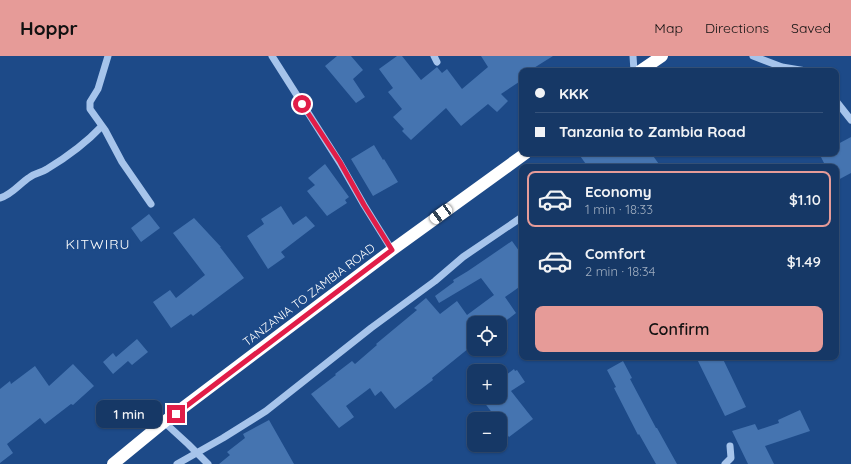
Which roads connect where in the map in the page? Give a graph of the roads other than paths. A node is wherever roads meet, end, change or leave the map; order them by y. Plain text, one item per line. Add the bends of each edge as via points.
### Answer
1 (108, 56) edge
2 (272, 56) edge
3 (633, 56) edge
4 (662, 56) edge
5 (753, 56) edge
6 (634, 68) edge
7 (644, 68) edge
8 (790, 68) edge
9 (839, 105) edge
10 (851, 120) edge
11 (102, 126) junction
12 (522, 156) edge
13 (0, 198) edge
14 (150, 204) dead end
15 (519, 219) edge
16 (392, 250) junction
17 (164, 422) junction
18 (730, 446) dead end
19 (196, 453) junction
20 (113, 464) edge
21 (177, 464) edge
22 (208, 464) edge
23 (725, 464) edge

1 - 11 street via 102,79 90,106
2 - 16 street via 340,162
3 - 6 street
4 - 7 highway
5 - 8 street
9 - 10 street
11 - 13 street via 87,142 67,157 32,175 9,194
11 - 14 street
12 - 16 highway, TANZANIA TO ZAMBIA ROAD
15 - 19 street via 463,257 266,411
16 - 17 highway, TANZANIA TO ZAMBIA ROAD
17 - 19 street
17 - 20 highway, TANZANIA TO ZAMBIA ROAD
18 - 23 street via 731,458
19 - 21 street
19 - 22 street

